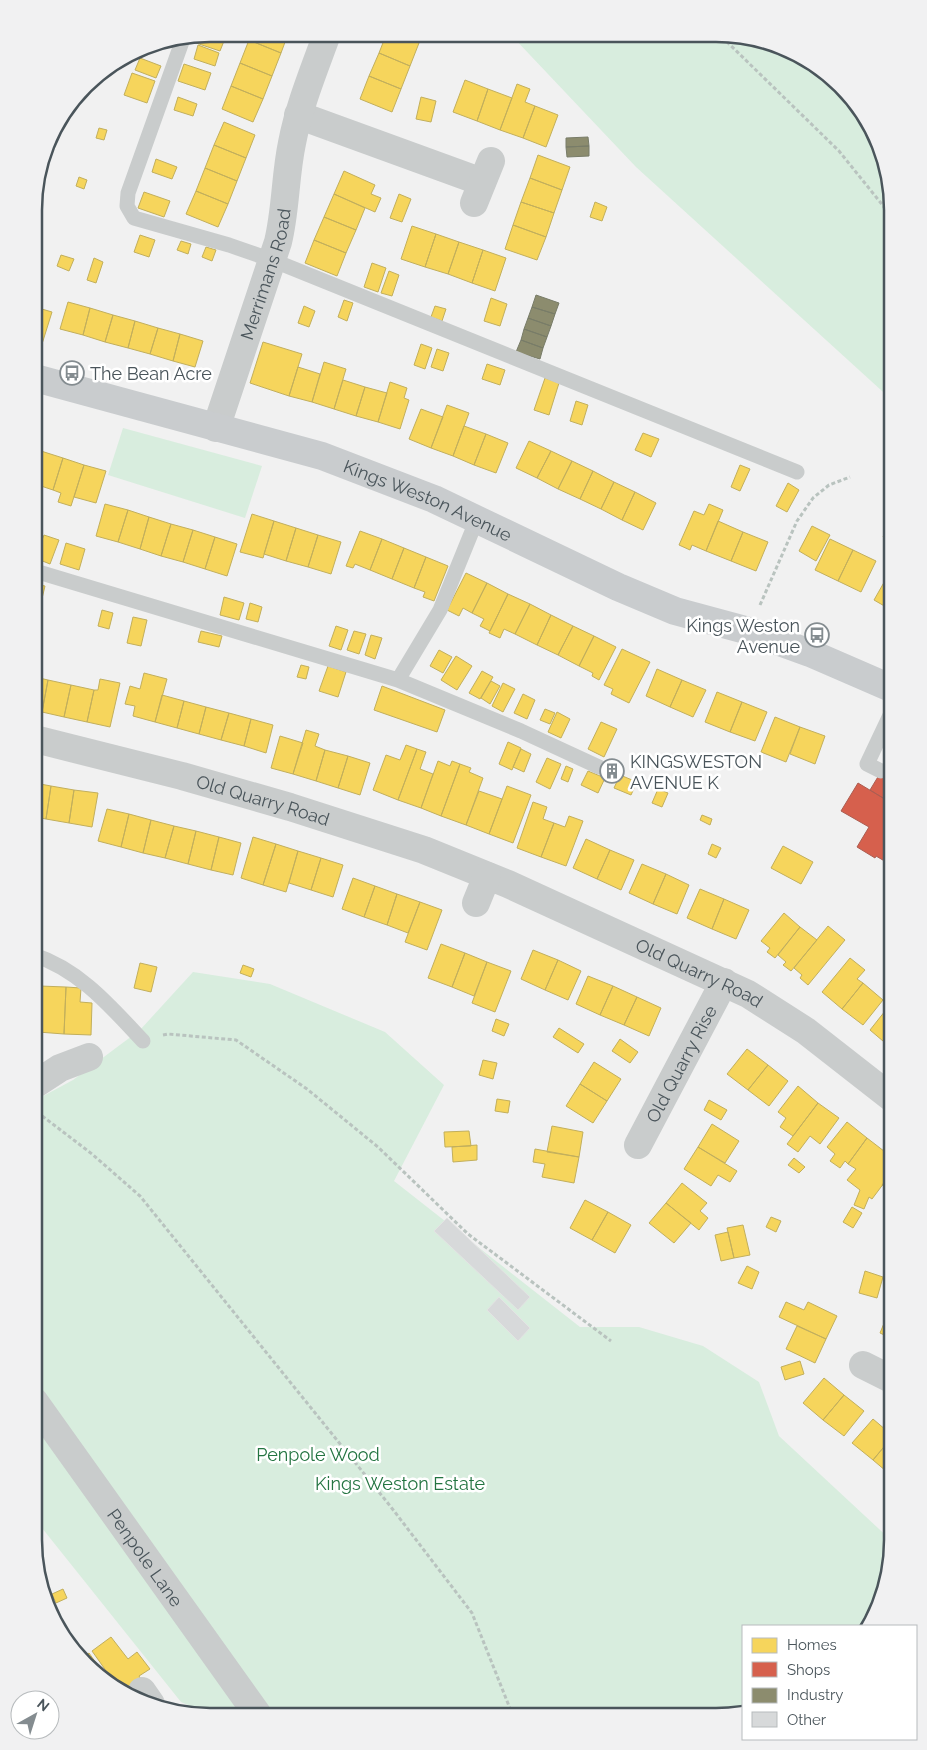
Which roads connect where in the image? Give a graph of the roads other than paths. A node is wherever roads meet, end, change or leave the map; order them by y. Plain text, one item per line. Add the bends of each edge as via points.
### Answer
1 (324, 43) edge
2 (181, 46) edge
3 (298, 115) junction
4 (483, 182) dead end
5 (272, 260) junction
6 (42, 380) edge
7 (216, 428) junction
8 (797, 472) dead end
9 (477, 520) junction
10 (42, 573) edge
11 (398, 680) junction
12 (884, 685) edge
13 (884, 727) edge
14 (42, 741) edge
15 (599, 768) dead end
16 (881, 772) dead end
17 (487, 876) junction
18 (476, 903) dead end
19 (42, 958) edge
20 (724, 982) junction
21 (143, 1041) road end
22 (89, 1057) dead end
23 (42, 1079) edge
24 (884, 1092) edge
25 (638, 1145) dead end
26 (862, 1365) dead end
27 (884, 1376) edge
28 (42, 1412) edge
29 (253, 1708) edge

1 - 3 street, Merrimans Road
2 - 5 lane via 128,193 128,210 139,220
3 - 4 street
3 - 5 street, Merrimans Road via 291,144 282,226
5 - 7 street, Merrimans Road
5 - 8 lane
6 - 7 street, Kings Weston Avenue
7 - 9 street, Kings Weston Avenue via 322,456 434,498
9 - 11 lane via 440,610
9 - 12 street, Kings Weston Avenue via 676,611 749,631
10 - 11 lane
11 - 15 lane via 521,731
13 - 16 lane via 866,764
14 - 17 street, Old Quarry Road via 290,807 424,850
17 - 18 street
17 - 20 street, Old Quarry Road
19 - 21 lane via 86,984
20 - 24 street, Old Quarry Road via 806,1030
20 - 25 street, Old Quarry Rise
22 - 23 street
26 - 27 street
28 - 29 street, Penpole Lane

